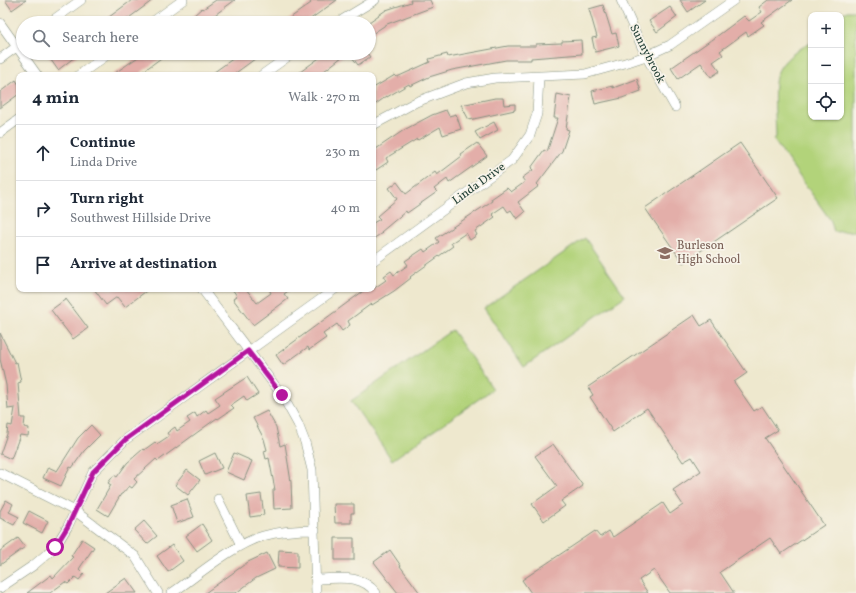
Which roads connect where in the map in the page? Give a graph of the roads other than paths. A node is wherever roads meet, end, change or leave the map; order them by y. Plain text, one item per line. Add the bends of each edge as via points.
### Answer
1 (81, 0) edge
2 (183, 0) edge
3 (375, 0) edge
4 (621, 0) edge
5 (734, 0) edge
6 (59, 16) edge
7 (161, 16) edge
8 (349, 16) edge
9 (0, 24) edge
10 (16, 40) edge
11 (16, 47) edge
12 (646, 56) junction
13 (0, 58) edge
14 (29, 60) edge
15 (100, 60) edge
16 (283, 60) edge
17 (35, 72) edge
18 (83, 72) edge
19 (266, 72) edge
20 (539, 77) junction
21 (674, 107) dead end
22 (16, 121) edge
23 (376, 123) edge
24 (0, 133) edge
25 (376, 259) edge
26 (204, 292) edge
27 (330, 292) edge
28 (248, 351) junction
29 (0, 473) edge
30 (218, 499) dead end
31 (75, 511) junction
32 (315, 530) junction
33 (241, 546) junction
34 (316, 579) junction
35 (0, 588) edge
36 (158, 593) edge
37 (172, 593) edge
38 (316, 593) edge
39 (376, 593) edge

1 - 6 street
2 - 7 street
3 - 8 street
4 - 12 street, Sunnybrook
5 - 12 street via 670,45
9 - 10 street
11 - 13 street
12 - 20 street via 585,74
12 - 21 street, Sunnybrook
14 - 17 street
15 - 18 street
16 - 19 street
20 - 23 street via 496,78 466,84 416,102
20 - 25 street, Linda Drive via 537,114 530,135 512,160
22 - 24 street
26 - 28 street
27 - 28 street
28 - 31 street via 120,445 93,472
28 - 32 street via 282,395 305,442 312,470
29 - 31 street
30 - 33 street
31 - 35 street via 55,547
31 - 36 street via 135,556
32 - 33 street via 275,532
32 - 34 street
33 - 37 street
34 - 38 street
34 - 39 street via 353,578 364,581

